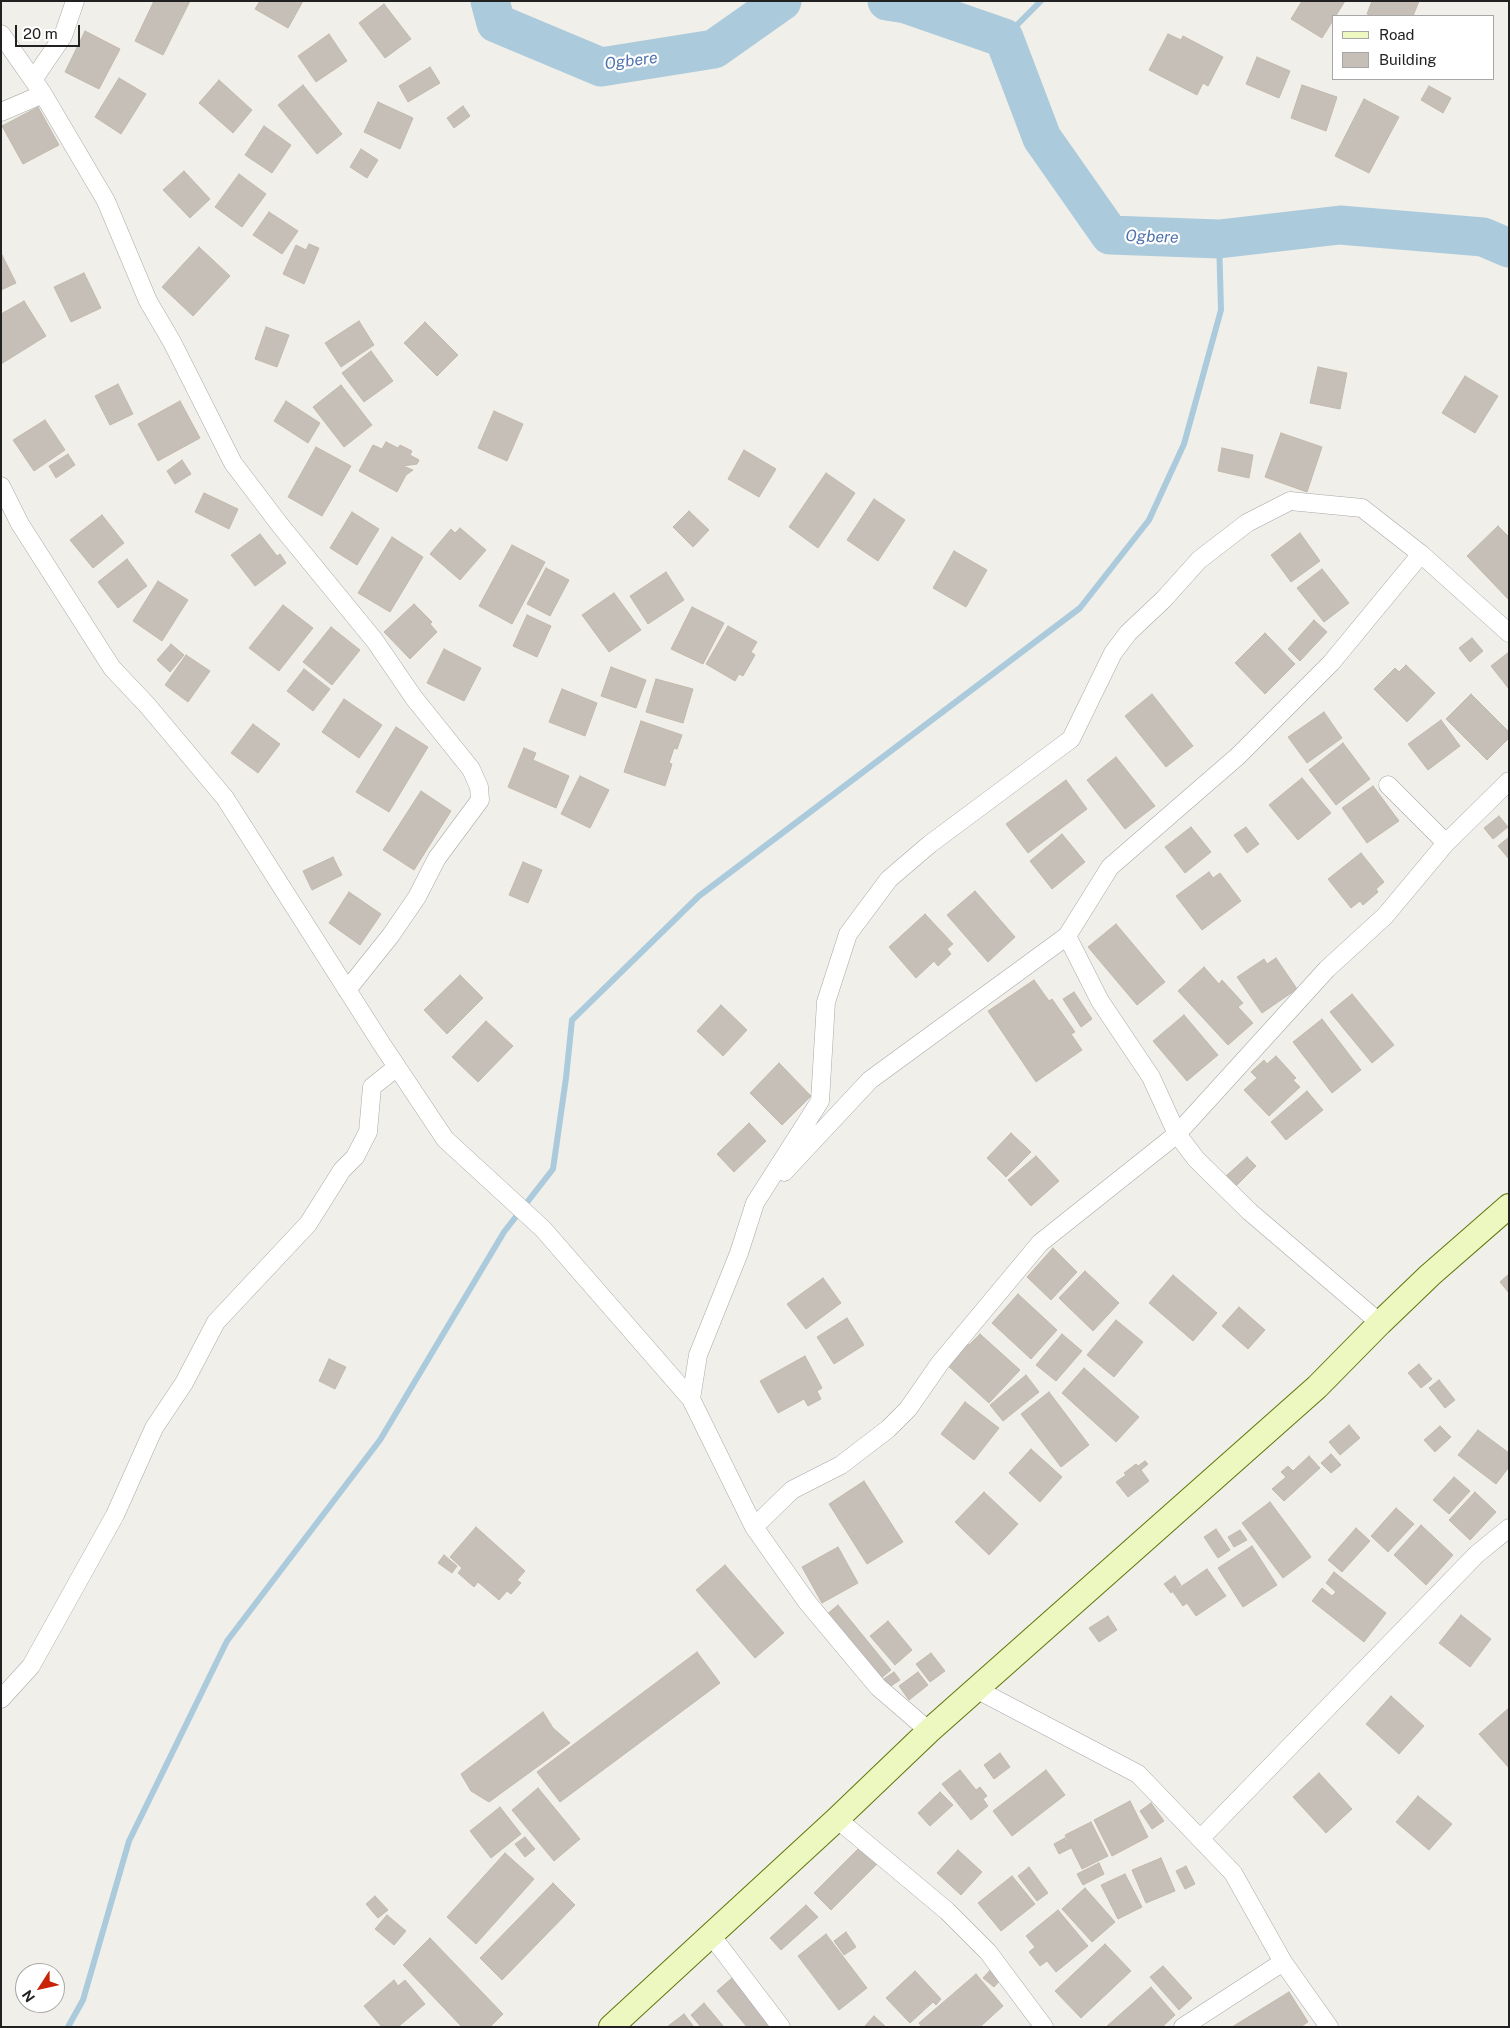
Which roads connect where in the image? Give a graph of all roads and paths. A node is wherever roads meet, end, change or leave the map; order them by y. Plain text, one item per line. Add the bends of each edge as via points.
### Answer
1 (75, 1) edge
2 (1, 34) edge
3 (38, 87) junction
4 (1, 112) edge
5 (1, 486) edge
6 (1420, 554) junction
7 (1509, 633) edge
8 (1509, 781) edge
9 (1388, 785) dead end
10 (1446, 843) junction
11 (1067, 936) junction
12 (347, 990) junction
13 (397, 1067) junction
14 (1177, 1134) junction
15 (755, 1204) junction
16 (1509, 1206) edge
17 (1380, 1323) junction
18 (691, 1399) junction
19 (754, 1526) junction
20 (1509, 1528) edge
21 (976, 1689) junction
22 (1, 1699) edge
23 (929, 1730) junction
24 (837, 1819) junction
25 (1200, 1839) junction
26 (711, 1935) junction
27 (1283, 1962) junction
28 (611, 2027) edge
29 (781, 2027) edge
30 (1044, 2027) edge
31 (1183, 2027) edge
32 (1329, 2027) edge

1 - 3 street via 63,36
2 - 3 street
3 - 4 street
3 - 12 street via 106,201 148,302 172,342 233,463 375,641 414,698 471,769 479,787 480,800 437,858 391,935
5 - 12 street via 20,524 112,668 225,798
6 - 7 street
6 - 11 street via 1331,663 1245,750 1110,867
6 - 15 street via 1362,508 1290,501 1247,523 1199,560 1128,632 1113,653 1071,739 930,844 889,879 848,934 826,1002 820,1101
8 - 10 street
9 - 10 street
10 - 14 street via 1385,916 1327,969
11 - 14 street via 1100,1001 1151,1077
11 - 15 street via 870,1080
12 - 13 street
13 - 18 street via 445,1139 542,1229
13 - 22 street via 372,1086 368,1132 355,1157 342,1170 308,1224 216,1322 184,1383 154,1428 115,1515 31,1666
14 - 17 street via 1196,1160 1250,1212
14 - 19 street via 1040,1243 940,1363 908,1410 888,1429 841,1465 792,1490
15 - 18 street via 698,1355
16 - 17 main road
17 - 21 main road via 1317,1387
18 - 19 street
19 - 23 street via 807,1602 878,1687
20 - 25 street via 1477,1554
21 - 23 main road
21 - 25 street via 1138,1774
23 - 24 main road
24 - 26 main road
24 - 30 street via 947,1911 988,1952
25 - 27 street via 1233,1873
26 - 28 main road
26 - 29 street
27 - 31 street
27 - 32 street

